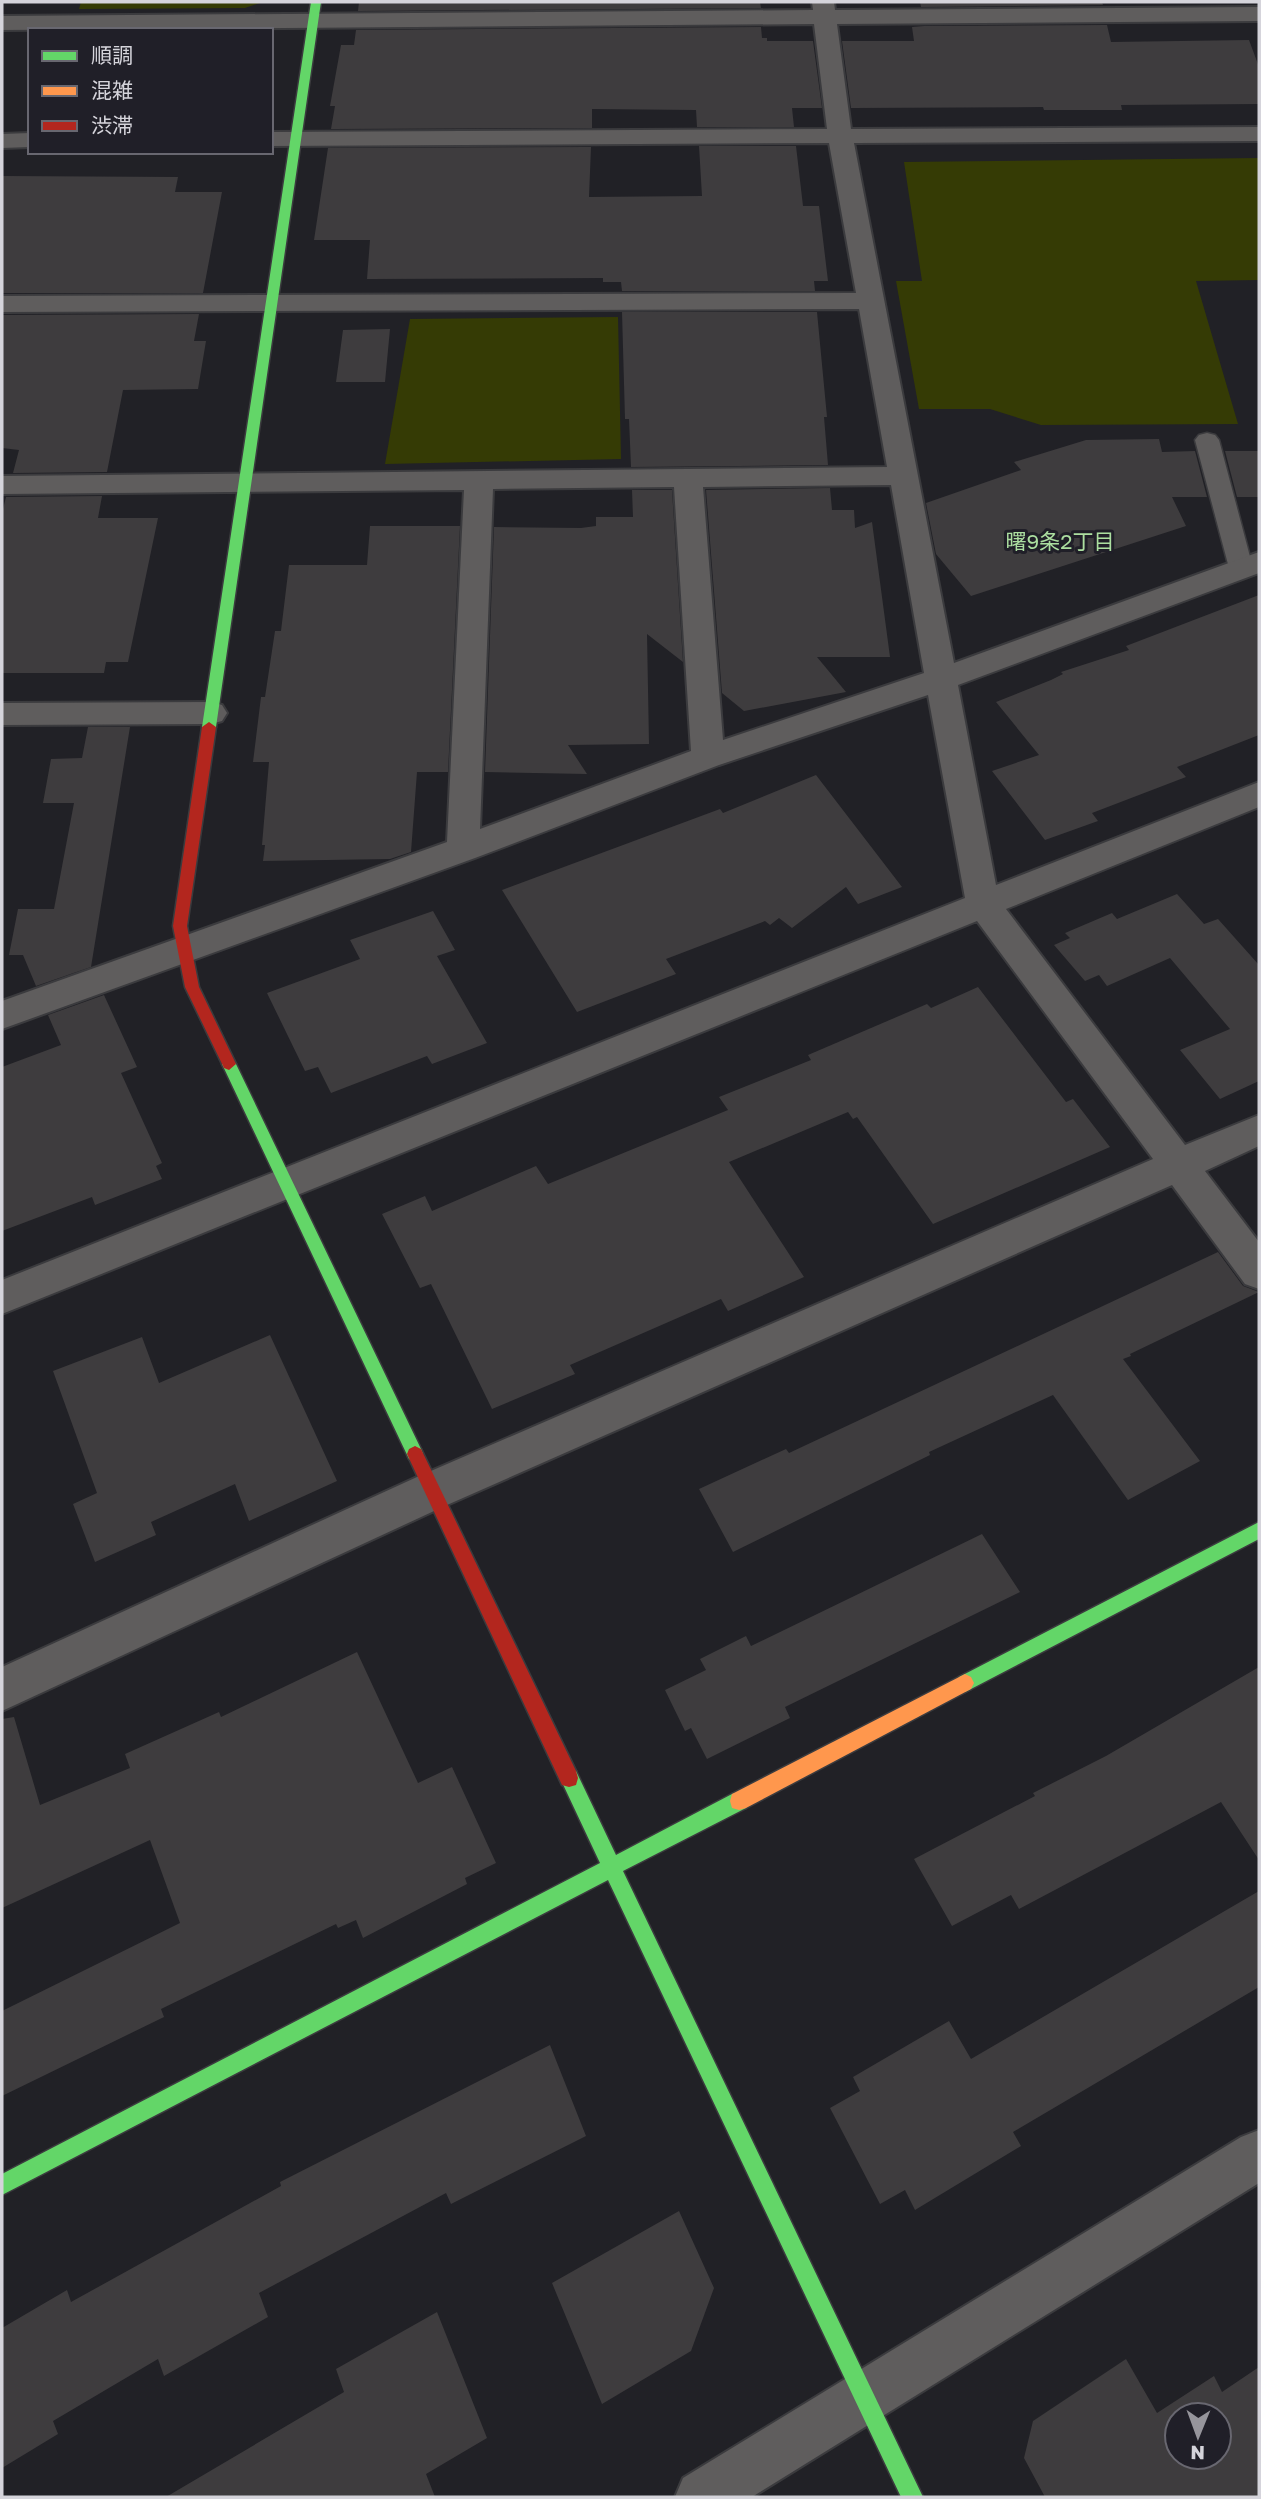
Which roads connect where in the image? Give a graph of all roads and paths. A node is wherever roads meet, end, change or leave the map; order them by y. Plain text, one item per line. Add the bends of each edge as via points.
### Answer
1 (1157, 8) edge
2 (824, 10) edge
3 (315, 11) edge
4 (1259, 14) edge
5 (2, 23) edge
6 (1259, 134) edge
7 (840, 136) junction
8 (283, 139) edge
9 (28, 140) edge
10 (2, 141) edge
11 (870, 301) junction
12 (272, 302) junction
13 (2, 304) edge
14 (1207, 440) dead end
15 (903, 476) junction
16 (688, 478) junction
17 (480, 480) junction
18 (245, 482) junction
19 (2, 485) edge
20 (1250, 565) edge
21 (941, 679) junction
22 (2, 713) edge
23 (211, 713) junction
24 (708, 757) junction
25 (1259, 794) edge
26 (463, 849) junction
27 (983, 904) junction
28 (184, 949) junction
29 (2, 1015) edge
30 (1259, 1130) edge
31 (1178, 1165) junction
32 (285, 1182) junction
33 (1259, 1272) edge
34 (2, 1297) edge
35 (432, 1491) junction
36 (1259, 1530) edge
37 (2, 1689) edge
38 (611, 1866) junction
39 (1259, 2155) edge
40 (2, 2185) edge
41 (863, 2398) junction
42 (702, 2497) edge
43 (912, 2497) edge

1 - 2 street
1 - 4 street
2 - 3 street
2 - 7 street
3 - 5 street
3 - 8 street
6 - 7 street
7 - 8 street
7 - 11 street
8 - 12 street
9 - 10 street
11 - 12 street
11 - 15 street
12 - 13 street
12 - 18 street
14 - 20 lane
15 - 16 street
15 - 21 street
16 - 17 street
16 - 24 street
17 - 18 street
17 - 26 street
18 - 19 street
18 - 23 street
20 - 21 street
21 - 24 street
21 - 27 street
22 - 23 street
23 - 28 street via 180,926
24 - 26 street
25 - 27 street
26 - 28 street
27 - 31 street
27 - 32 street
28 - 29 street
28 - 32 street via 192,987
30 - 31 street
31 - 33 street
31 - 35 street
32 - 34 street
32 - 35 street
35 - 37 street
35 - 38 street
36 - 38 street
38 - 40 street
38 - 41 street
39 - 41 street
41 - 42 street
41 - 43 street

